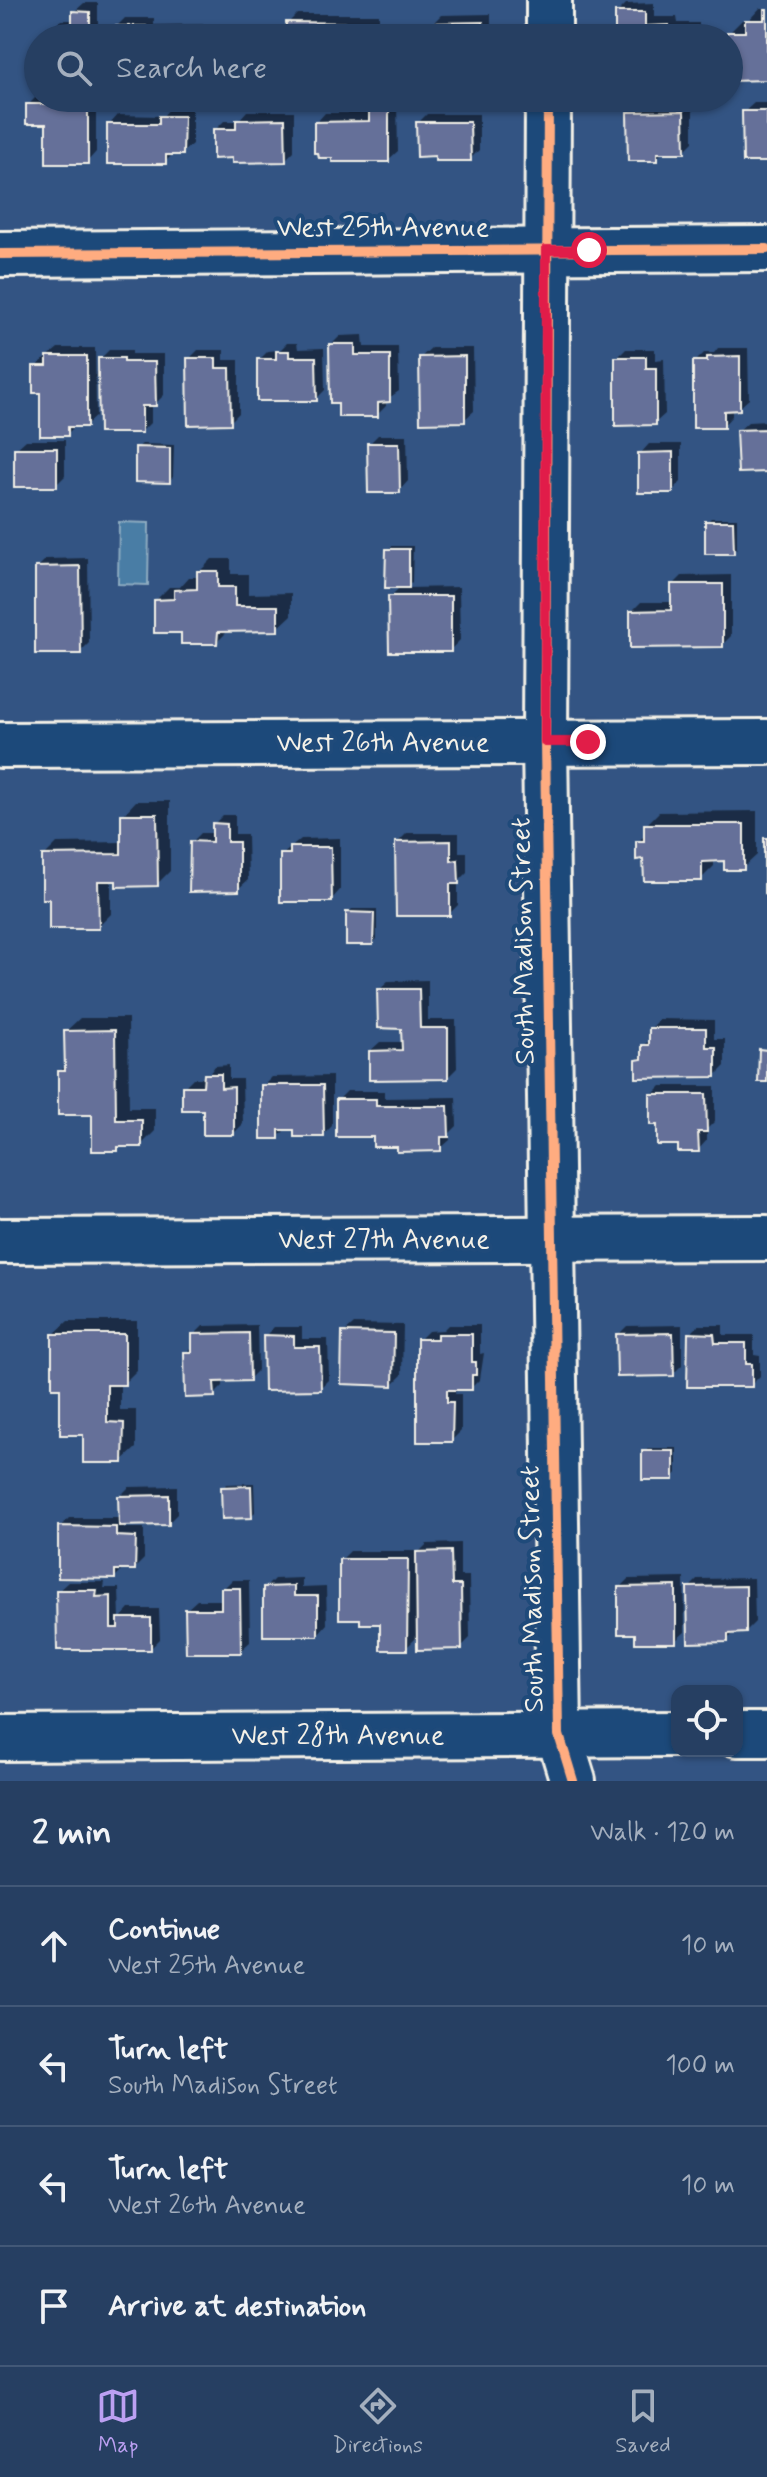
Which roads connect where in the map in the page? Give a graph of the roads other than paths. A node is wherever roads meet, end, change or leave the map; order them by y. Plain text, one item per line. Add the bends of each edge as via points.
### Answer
1 (549, 0) edge
2 (549, 24) edge
3 (548, 112) edge
4 (767, 249) edge
5 (546, 250) junction
6 (0, 254) edge
7 (545, 742) junction
8 (767, 742) edge
9 (0, 745) edge
10 (767, 1238) edge
11 (554, 1239) junction
12 (0, 1241) edge
13 (671, 1734) edge
14 (743, 1734) edge
15 (767, 1734) edge
16 (559, 1735) junction
17 (0, 1738) edge
18 (573, 1781) edge

1 - 2 street
3 - 5 street, South Madison Street
4 - 5 street, West 25th Avenue
5 - 6 street, West 25th Avenue
5 - 7 street, South Madison Street
7 - 8 street, West 26th Avenue
7 - 9 street, West 26th Avenue
7 - 11 street, South Madison Street
10 - 11 street, West 27th Avenue
11 - 12 street, West 27th Avenue
11 - 16 street, South Madison Street
13 - 16 street, West 28th Avenue
14 - 15 street
16 - 17 street, West 28th Avenue
16 - 18 street, South Madison Street

